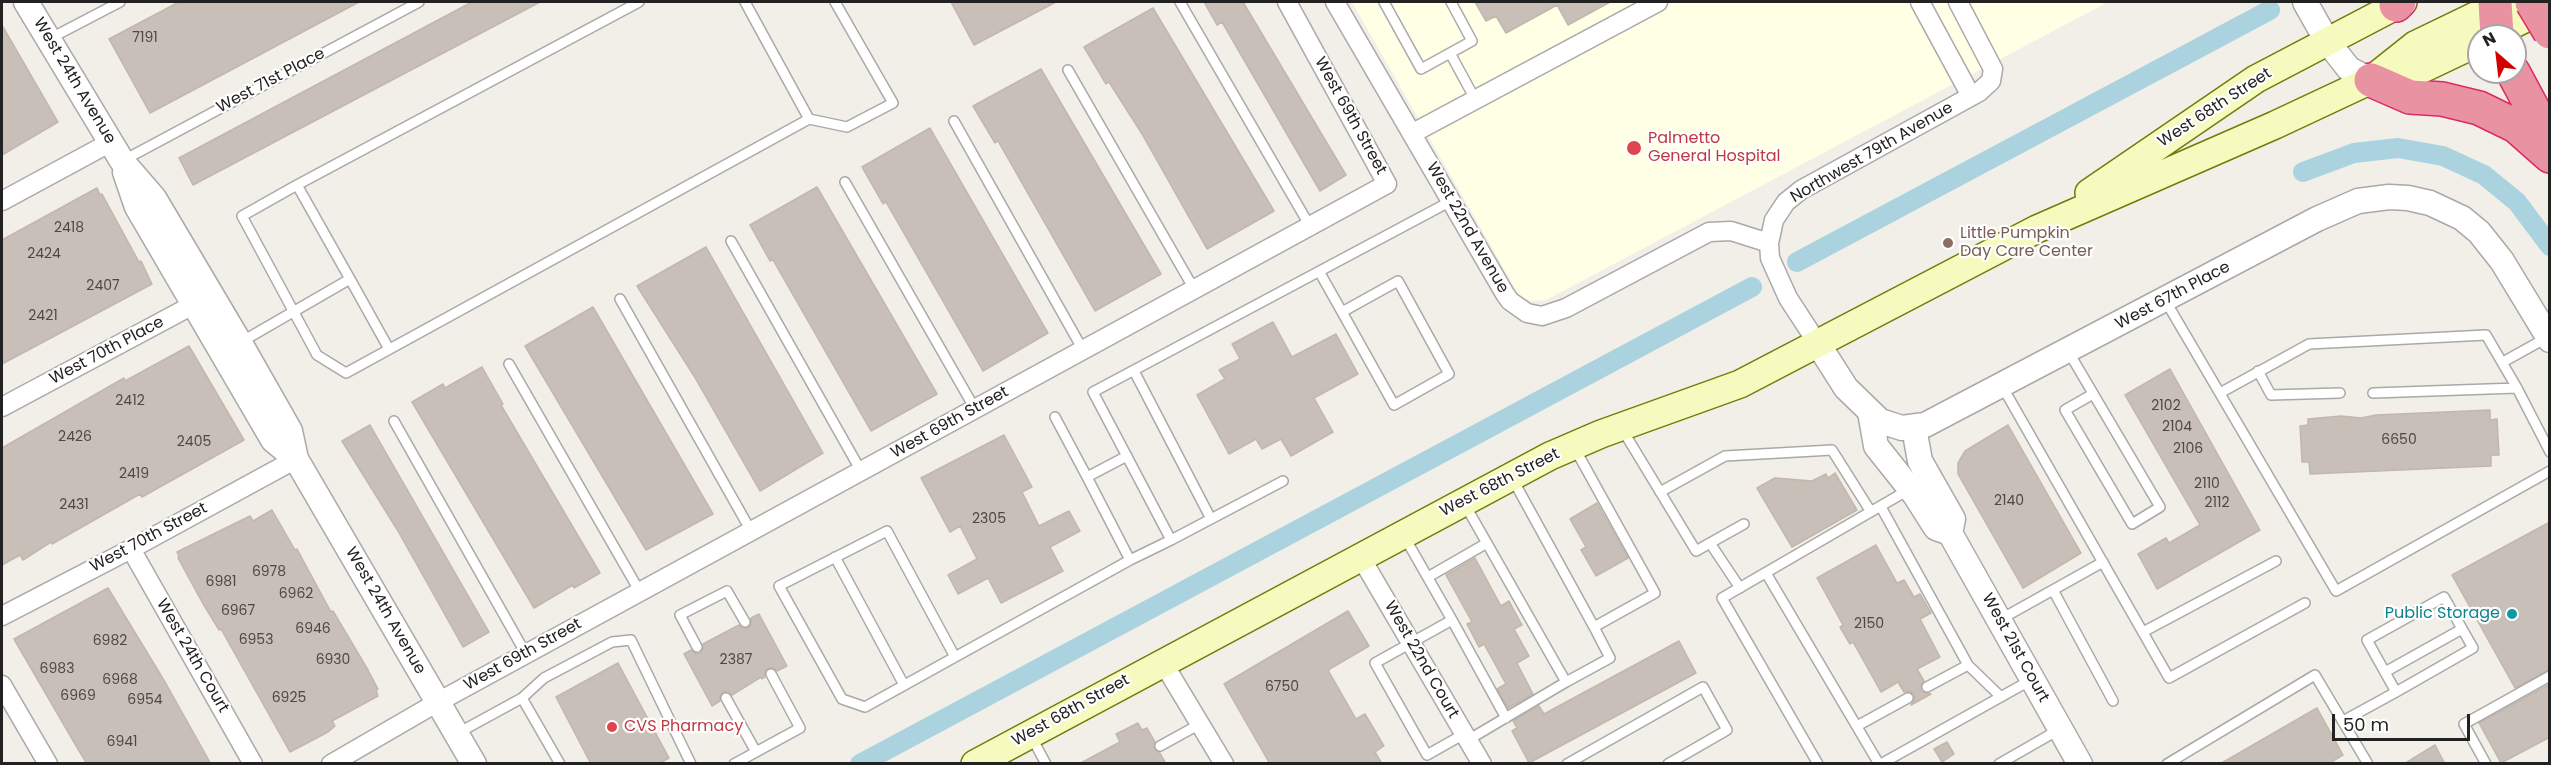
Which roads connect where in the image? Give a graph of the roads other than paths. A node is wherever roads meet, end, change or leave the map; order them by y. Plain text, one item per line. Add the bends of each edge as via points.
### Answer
1 (26, 2) edge
2 (120, 2) edge
3 (419, 2) edge
4 (639, 2) edge
5 (745, 2) edge
6 (1180, 2) edge
7 (1287, 2) edge
8 (1335, 2) edge
9 (1384, 2) edge
10 (1451, 2) edge
11 (1658, 2) edge
12 (1920, 2) edge
13 (1958, 2) edge
14 (2304, 2) edge
15 (2392, 2) edge
16 (2532, 2) edge
17 (839, 3) edge
18 (2550, 6) edge
19 (2494, 22) edge
20 (2550, 32) edge
21 (49, 39) junction
22 (2327, 41) junction
23 (1450, 53) junction
24 (1068, 70) dead end
25 (2371, 80) junction
26 (2519, 84) edge
27 (1971, 96) junction
28 (1475, 99) junction
29 (809, 119) junction
30 (954, 121) dead end
31 (1413, 133) junction
32 (2550, 141) edge
33 (116, 152) junction
34 (2550, 156) edge
35 (845, 182) dead end
36 (297, 185) junction
37 (2, 201) edge
38 (1451, 201) junction
39 (1311, 228) junction
40 (2037, 229) junction
41 (731, 241) dead end
42 (1769, 243) junction
43 (1320, 273) junction
44 (350, 279) junction
45 (1194, 289) junction
46 (620, 299) dead end
47 (202, 300) junction
48 (2165, 300) junction
49 (295, 311) junction
50 (1342, 312) junction
51 (2549, 339) edge
52 (1818, 344) junction
53 (232, 347) junction
54 (389, 349) junction
55 (1083, 350) junction
56 (2068, 351) junction
57 (2503, 362) junction
58 (509, 364) dead end
59 (1134, 370) junction
60 (2258, 371) junction
61 (2002, 386) junction
62 (2517, 388) junction
63 (2220, 393) junction
64 (2340, 393) dead end
65 (2373, 393) dead end
66 (2093, 394) junction
67 (2, 407) edge
68 (975, 409) junction
69 (1870, 412) junction
70 (1054, 417) dead end
71 (394, 421) dead end
72 (1621, 427) junction
73 (1914, 428) junction
74 (1573, 446) junction
75 (2550, 452) edge
76 (1127, 456) junction
77 (296, 459) junction
78 (861, 471) junction
79 (2550, 471) edge
80 (1510, 476) junction
81 (1087, 477) junction
82 (1283, 481) dead end
83 (1910, 489) junction
84 (1660, 492) junction
85 (1463, 501) junction
86 (1881, 507) junction
87 (1871, 512) junction
88 (1211, 519) junction
89 (1744, 524) dead end
90 (751, 531) junction
91 (1950, 532) junction
92 (1403, 533) junction
93 (1171, 540) junction
94 (1487, 543) junction
95 (1710, 543) junction
96 (131, 549) junction
97 (1360, 556) junction
98 (835, 557) junction
99 (1130, 560) junction
100 (2276, 561) dead end
101 (2103, 562) junction
102 (1766, 573) junction
103 (1428, 577) junction
104 (1740, 588) junction
105 (2053, 590) junction
106 (640, 592) junction
107 (2305, 603) dead end
108 (2, 616) edge
109 (1452, 620) junction
110 (1999, 620) junction
111 (745, 622) dead end
112 (1594, 627) junction
113 (2462, 629) junction
114 (2143, 632) junction
115 (1411, 643) junction
116 (697, 647) dead end
117 (526, 654) junction
118 (955, 657) junction
119 (1162, 662) junction
120 (1968, 664) junction
121 (2385, 672) junction
122 (771, 674) dead end
123 (2550, 676) edge
124 (2031, 680) junction
125 (1566, 682) junction
126 (2, 685) edge
127 (904, 685) junction
128 (1927, 687) dead end
129 (2396, 692) junction
130 (2001, 697) junction
131 (522, 698) junction
132 (726, 698) dead end
133 (1908, 698) dead end
134 (2113, 701) dead end
135 (438, 702) junction
136 (1506, 718) junction
137 (2343, 721) junction
138 (1200, 724) junction
139 (1857, 726) junction
140 (2060, 729) junction
141 (456, 734) junction
142 (1029, 734) junction
143 (1466, 737) junction
144 (1160, 746) dead end
145 (756, 752) junction
146 (48, 764) edge
147 (254, 764) edge
148 (331, 764) edge
149 (474, 764) edge
150 (560, 764) edge
151 (691, 764) edge
152 (734, 764) edge
153 (975, 764) edge
154 (1046, 764) edge
155 (1224, 764) edge
156 (1482, 764) edge
157 (1567, 764) edge
158 (1668, 764) edge
159 (1818, 764) edge
160 (1880, 764) edge
161 (1999, 764) edge
162 (2080, 764) edge
163 (2167, 764) edge
164 (2368, 764) edge
165 (2486, 764) edge

1 - 21 street, West 24th Avenue
2 - 21 lane
3 - 33 lane, West 71st Place
4 - 36 lane
5 - 29 lane
6 - 39 lane
7 - 39 street, West 69th Street via 1387,184
8 - 31 street, West 22nd Avenue
9 - 23 lane via 1421,69
10 - 23 lane via 1472,41
11 - 28 street
12 - 27 street, Northwest 79th Avenue
13 - 27 street, Northwest 79th Avenue via 1993,69 1991,81
14 - 22 street
15 - 22 main road, West 68th Street
16 - 20 highway, bridge
17 - 29 lane via 893,103 847,127
18 - 19 main road, West 68th Street
19 - 25 main road, West 68th Street via 2418,71
19 - 25 main road, West 68th Street via 2415,45
21 - 33 street, West 24th Avenue
22 - 25 street via 2349,69
22 - 40 main road, West 68th Street via 2256,79
23 - 28 lane
24 - 45 lane
25 - 34 highway via 2410,97 2442,99 2479,108 2516,126
25 - 40 main road, West 68th Street
26 - 32 highway
27 - 42 street, Northwest 79th Avenue via 1795,194 1777,213
28 - 31 street
29 - 54 lane
30 - 55 lane
31 - 38 street, West 22nd Avenue
33 - 37 street, West 71st Place
33 - 47 street, West 24th Avenue via 137,207
35 - 68 lane
36 - 44 lane
36 - 49 lane via 242,216
38 - 42 street, West 22nd Avenue via 1510,301 1534,315 1566,308 1709,232 1731,231
38 - 43 lane
39 - 45 street, West 69th Street
40 - 52 main road, West 68th Street
41 - 78 lane
42 - 52 street, Northwest 79th Avenue via 1770,258 1785,293
43 - 50 lane
43 - 59 lane
44 - 49 lane
44 - 54 lane
45 - 55 street, West 69th Street
46 - 90 lane
47 - 53 street, West 24th Avenue
47 - 67 street, West 70th Place
48 - 51 street, West 67th Place via 2358,201 2398,197 2439,206 2462,218 2487,240
48 - 56 street, West 67th Place
48 - 63 lane
49 - 53 lane
49 - 54 lane via 317,355 346,373
50 - 50 lane via 1398,281 1449,374 1394,405
51 - 57 lane
52 - 69 street via 1846,388
52 - 72 main road, West 68th Street via 1718,393
53 - 77 street, West 24th Avenue via 273,440
55 - 68 street, West 69th Street
56 - 61 street, West 67th Place
56 - 66 lane
57 - 60 lane via 2486,335 2309,344
57 - 62 lane
58 - 106 lane
59 - 76 lane via 1093,392
59 - 88 lane
60 - 63 lane
60 - 64 lane via 2271,395
61 - 73 street, West 67th Place via 1937,421
61 - 101 lane
62 - 65 lane
62 - 75 lane
63 - 79 lane via 2336,591
66 - 66 lane via 2160,507 2132,524 2065,410
68 - 78 street, West 69th Street
69 - 73 street via 1890,426
69 - 83 street, West 21st Court via 1876,446
70 - 81 lane
71 - 117 lane
72 - 74 main road, West 68th Street
72 - 84 lane
73 - 91 street, West 21st Court via 1920,461 1953,519
74 - 80 main road, West 68th Street
74 - 112 lane via 1655,593
76 - 81 lane
76 - 93 lane
77 - 96 street, West 70th Street
77 - 135 street, West 24th Avenue
78 - 90 street, West 69th Street
80 - 85 main road, West 68th Street
80 - 112 lane
81 - 99 lane
82 - 88 lane
83 - 86 lane
83 - 91 street, West 21st Court via 1935,528
84 - 87 lane via 1725,456 1832,450
84 - 95 lane via 1696,551
85 - 92 main road, West 68th Street
85 - 94 lane
86 - 87 lane
86 - 120 lane
87 - 102 lane
88 - 93 lane
89 - 95 lane
90 - 106 street, West 69th Street
91 - 110 street, West 21st Court
92 - 97 main road, West 68th Street
92 - 103 lane
93 - 99 lane
94 - 103 lane
94 - 125 lane
95 - 104 lane
96 - 108 street, West 70th Street
96 - 147 street, West 24th Court
97 - 115 street, West 22nd Court
97 - 119 main road, West 68th Street
98 - 118 lane via 887,531
98 - 127 lane
98 - 127 lane via 779,586 842,699 865,707
99 - 118 lane
100 - 114 lane
101 - 105 lane
101 - 114 lane
102 - 104 lane
102 - 139 lane
103 - 109 lane
104 - 159 lane via 1722,598
105 - 110 lane
105 - 134 lane
106 - 117 street, West 69th Street
107 - 114 lane via 2169,678
109 - 115 lane
109 - 136 lane
110 - 124 street, West 21st Court
111 - 116 lane via 727,591 680,615
112 - 125 lane via 1610,658
113 - 121 lane
113 - 121 lane via 2444,597 2377,634 2367,640
113 - 129 lane via 2473,648
115 - 143 street, West 22nd Court
115 - 143 lane via 1375,663 1427,755
117 - 135 street, West 69th Street
118 - 127 lane
119 - 138 street
119 - 142 main road, West 68th Street
120 - 128 lane
120 - 130 lane
121 - 129 lane
122 - 145 lane via 800,728
123 - 165 lane via 2464,724
124 - 130 lane
124 - 140 street, West 21st Court
125 - 136 lane
126 - 146 street
129 - 137 lane
130 - 160 lane
131 - 141 lane
131 - 150 lane
131 - 151 lane via 544,678 612,642 631,640
132 - 145 lane
133 - 139 lane
135 - 141 street, West 24th Avenue
135 - 148 street, West 69th Street
136 - 143 lane
137 - 163 lane via 2315,675
137 - 164 lane
138 - 144 lane
138 - 155 street
139 - 160 lane
140 - 161 lane
140 - 162 street, West 21st Court
141 - 149 street, West 24th Avenue
142 - 153 main road, West 68th Street
142 - 154 lane
143 - 156 street, West 22nd Court
145 - 152 lane
157 - 158 lane via 1703,687 1728,730

